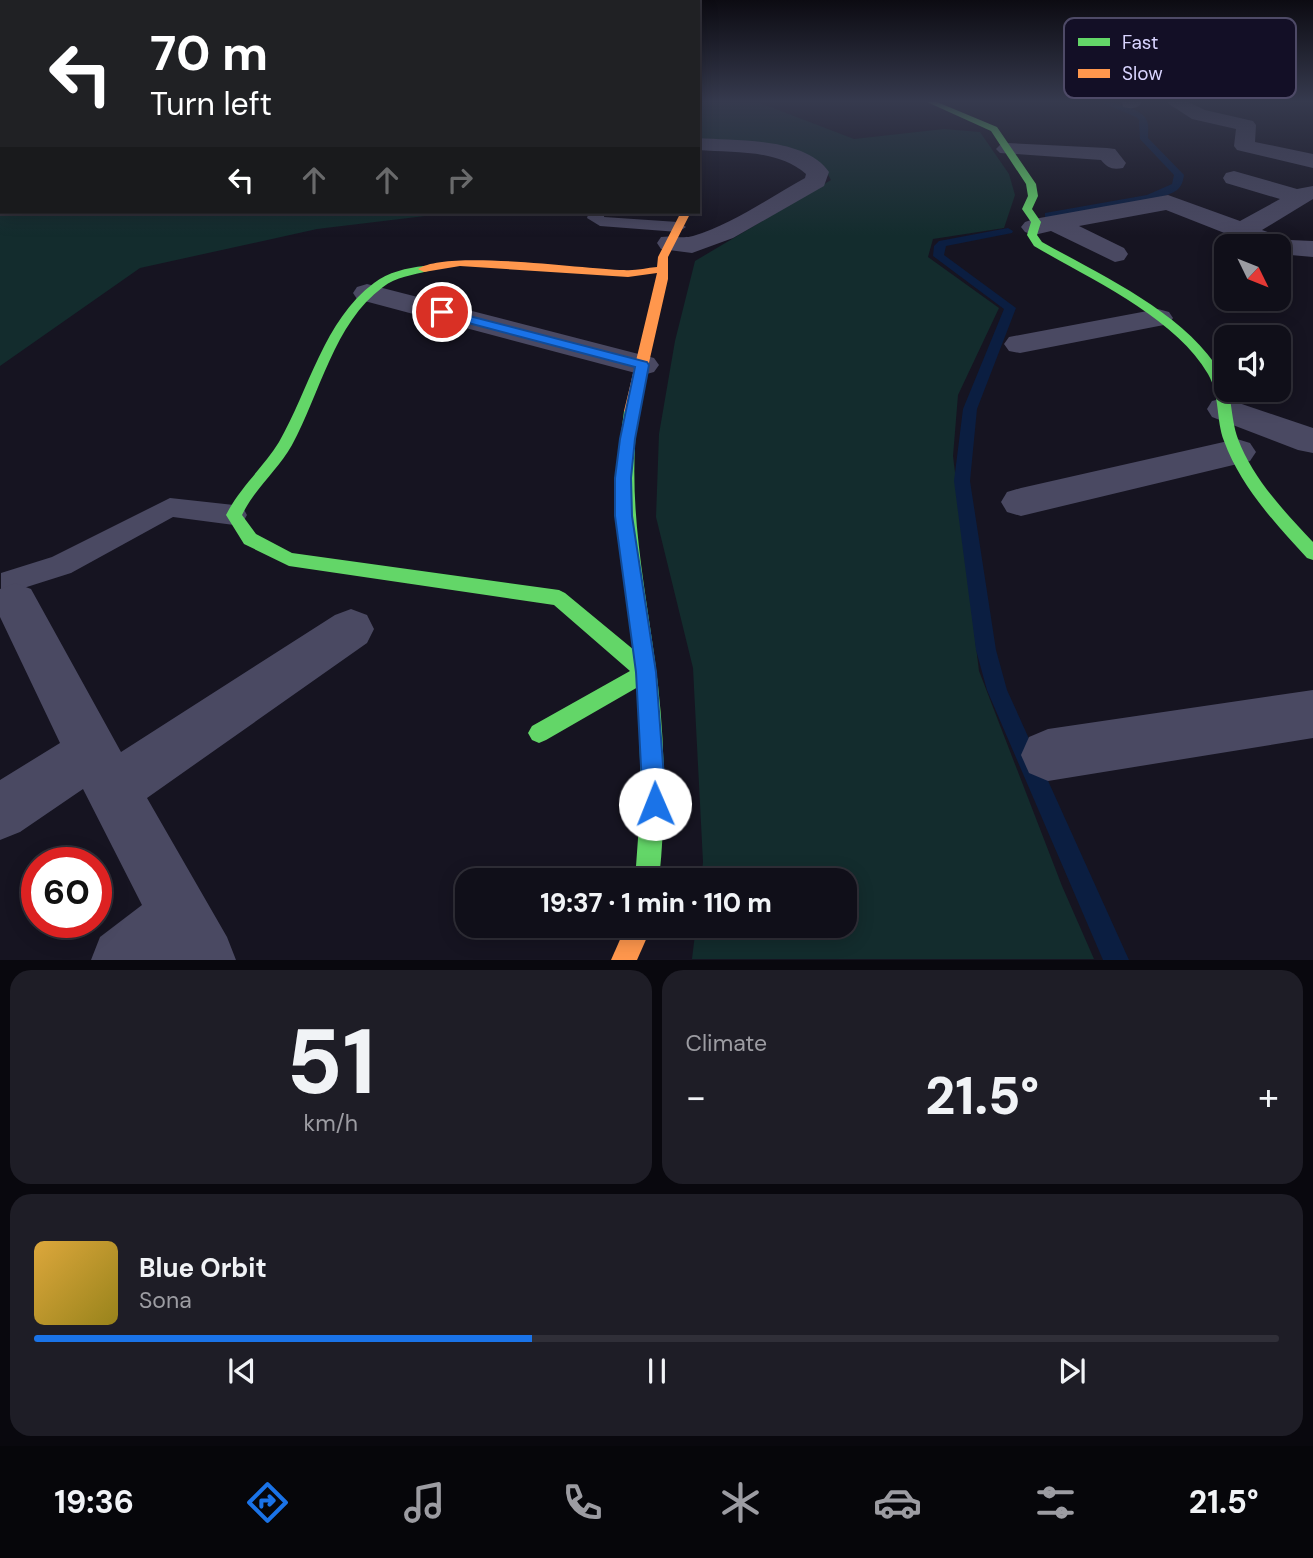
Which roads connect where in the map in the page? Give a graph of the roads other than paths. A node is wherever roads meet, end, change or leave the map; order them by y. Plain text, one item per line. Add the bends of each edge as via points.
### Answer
1 (720, 147) edge
2 (1247, 147) edge
3 (1007, 149) joint
4 (1313, 162) edge
5 (1115, 163) dead end
6 (1234, 178) dead end
7 (596, 214) edge
8 (685, 214) edge
9 (1044, 225) junction
10 (1242, 231) junction
11 (674, 235) junction
12 (1313, 250) edge
13 (1115, 254) dead end
14 (664, 269) junction
15 (367, 293) junction
16 (1158, 318) junction
17 (1020, 344) dead end
18 (643, 365) junction
19 (1224, 409) junction
20 (1311, 441) dead end
21 (1237, 452) junction
22 (1021, 502) dead end
23 (234, 515) junction
24 (1313, 553) edge
25 (13, 592) joint
26 (351, 629) dead end
27 (646, 672) junction
28 (1313, 714) edge
29 (540, 733) dead end
30 (1048, 755) dead end
31 (102, 771) junction
32 (0, 813) edge
33 (649, 868) edge
34 (192, 937) edge
35 (634, 938) edge
36 (122, 960) edge
37 (624, 960) edge

1 - 11 street via 793,156 809,163 817,172 816,181 724,233 692,245
2 - 4 street
3 - 5 street via 1107,154
3 - 9 street via 1031,184 1033,196 1027,209
6 - 10 street via 1304,194
7 - 11 lane via 600,221
8 - 11 street
9 - 10 street via 1168,202
9 - 13 street
9 - 16 street via 1032,235 1038,244
10 - 12 street via 1287,248
11 - 14 street via 663,257
14 - 15 street via 628,274 460,263 418,270
14 - 18 street
15 - 18 street
15 - 23 street via 352,310 284,445 243,494
16 - 17 street
16 - 19 street via 1214,371
18 - 27 street via 627,439 623,490
19 - 20 street
19 - 21 street
21 - 22 street
21 - 24 street via 1281,520
23 - 25 lane via 170,507
23 - 27 street via 241,533 252,543 289,559 559,598
25 - 31 street
26 - 31 street
27 - 29 street
27 - 33 street via 655,781
28 - 30 street
31 - 32 street
31 - 34 street
34 - 36 street
35 - 37 street

